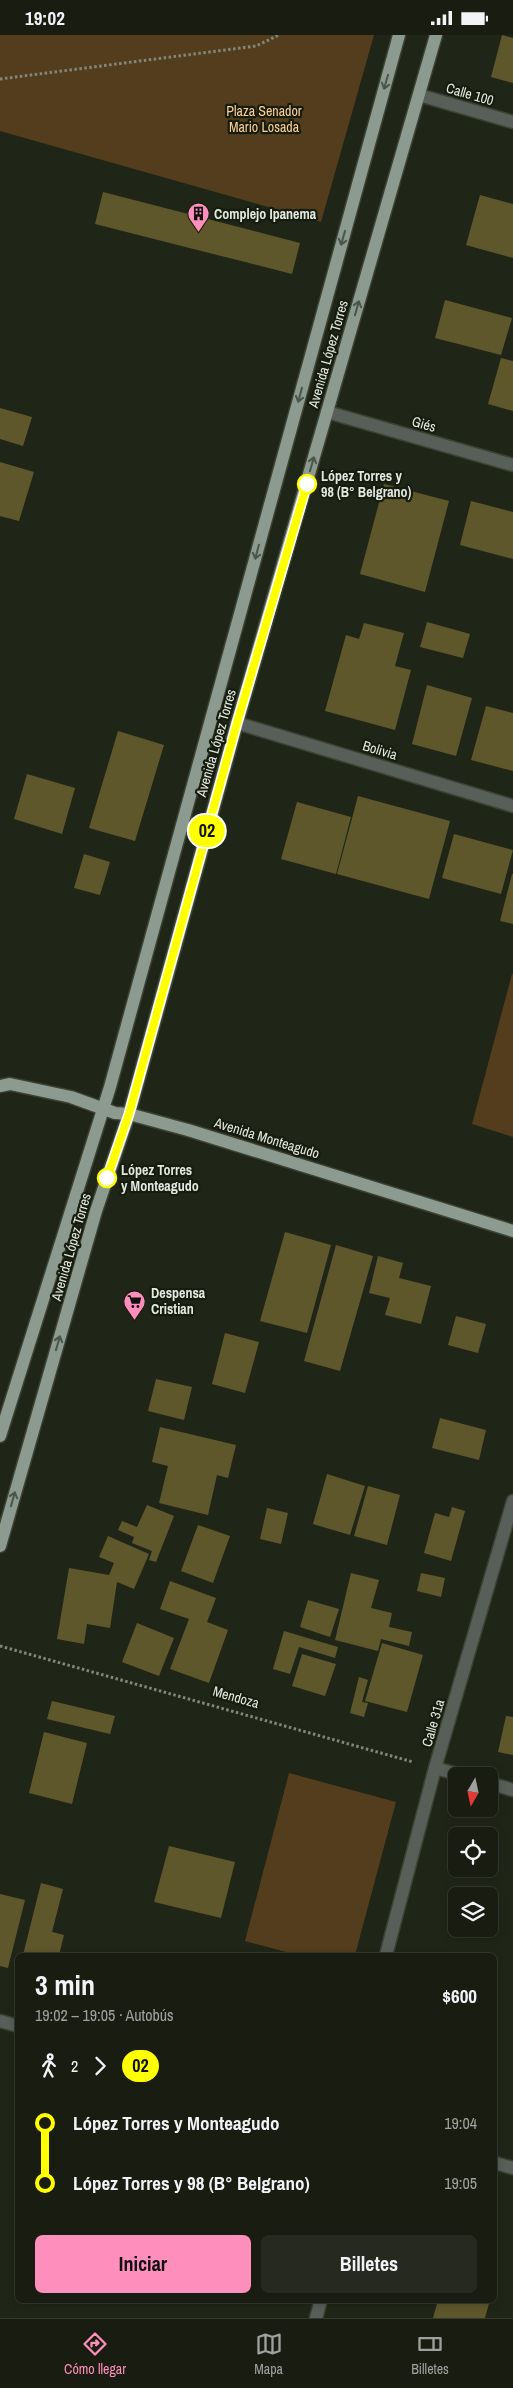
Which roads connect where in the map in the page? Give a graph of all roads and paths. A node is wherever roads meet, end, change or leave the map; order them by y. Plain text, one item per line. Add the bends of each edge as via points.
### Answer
1 (279, 35) edge
2 (400, 35) edge
3 (436, 35) edge
4 (0, 79) edge
5 (419, 95) junction
6 (513, 122) edge
7 (327, 411) junction
8 (513, 465) edge
9 (237, 723) junction
10 (513, 806) edge
11 (0, 1074) edge
12 (5, 1085) edge
13 (104, 1107) junction
14 (129, 1114) junction
15 (513, 1231) edge
16 (0, 1436) edge
17 (513, 1501) edge
18 (0, 1546) edge
19 (0, 1646) edge
20 (436, 1768) junction
21 (448, 1771) edge
22 (498, 1786) edge
23 (513, 1790) edge
24 (387, 1953) edge
25 (0, 2021) edge
26 (15, 2025) edge
27 (497, 2164) edge
28 (513, 2168) edge
29 (320, 2303) edge
30 (316, 2318) edge

1 - 4 path via 256,46
2 -> 13 main road, Avenida López Torres
3 - 5 main road, Avenida López Torres
5 - 6 street, Calle 100
7 -> 5 main road, Avenida López Torres
7 - 8 street, Giés
9 -> 7 main road, Avenida López Torres
9 - 10 street, Bolivia
9 - 14 main road, Avenida López Torres
11 - 12 main road, Avenida Monteagudo
12 - 13 main road, Avenida Monteagudo via 71,1097
13 - 14 main road, Avenida Monteagudo via 115,1113
13 - 16 main road, Avenida López Torres
14 - 15 main road, Avenida Monteagudo
18 -> 14 main road, Avenida López Torres via 96,1211
17 - 20 street, Calle 31a
19 - 20 path, Mendoza
20 - 21 street
20 - 24 street, Calle 31a
22 - 23 street
25 - 26 street
27 - 28 street
29 - 30 street

